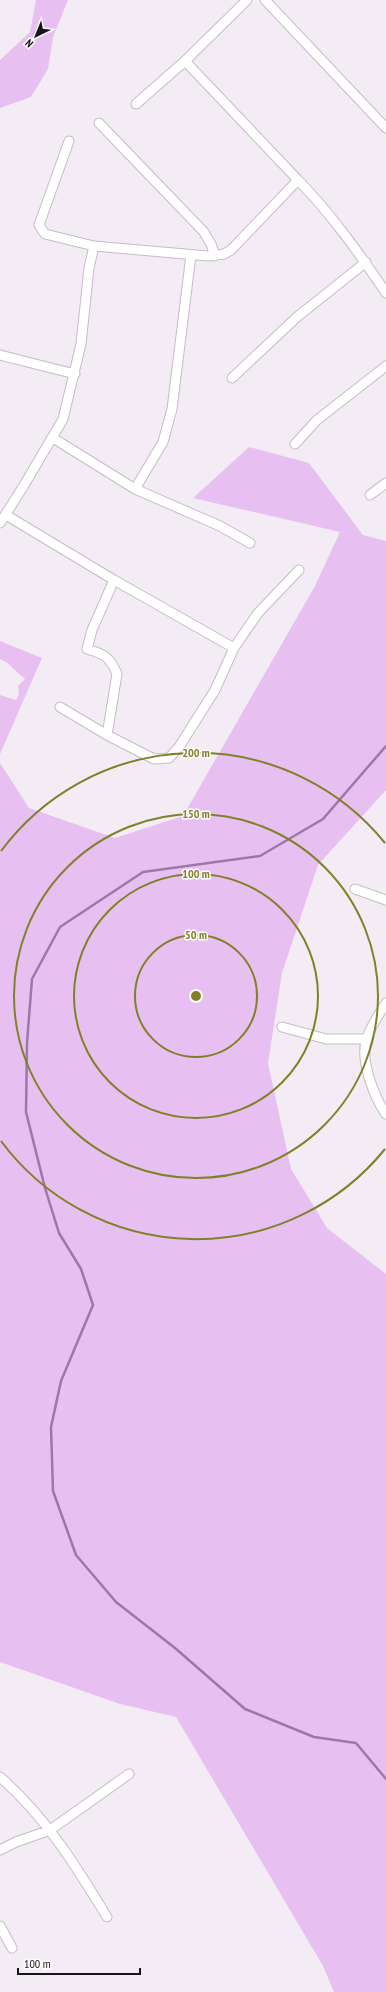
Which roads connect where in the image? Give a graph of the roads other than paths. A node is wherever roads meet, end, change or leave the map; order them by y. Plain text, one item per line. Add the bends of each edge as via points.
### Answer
1 (247, 0) edge
2 (265, 0) edge
3 (185, 61) junction
4 (136, 104) dead end
5 (99, 123) dead end
6 (386, 128) edge
7 (69, 141) dead end
8 (298, 180) junction
9 (94, 246) junction
10 (191, 255) junction
11 (215, 256) junction
12 (366, 262) junction
13 (383, 280) edge
14 (386, 293) edge
15 (0, 355) edge
16 (386, 366) edge
17 (75, 374) junction
18 (232, 378) dead end
19 (53, 438) junction
20 (295, 444) dead end
21 (386, 483) edge
22 (135, 489) junction
23 (370, 495) dead end
24 (6, 515) junction
25 (0, 522) edge
26 (250, 543) dead end
27 (299, 570) dead end
28 (114, 580) junction
29 (234, 648) junction
30 (60, 707) dead end
31 (107, 735) junction
32 (355, 889) dead end
33 (386, 900) edge
34 (386, 1003) edge
35 (282, 1027) dead end
36 (366, 1039) junction
37 (386, 1114) edge
38 (129, 1774) dead end
39 (0, 1776) edge
40 (50, 1830) junction
41 (0, 1850) edge
42 (107, 1917) dead end
43 (0, 1926) edge
44 (12, 1948) dead end

1 - 3 street
2 - 6 street
3 - 4 street
3 - 8 street
5 - 11 street via 204,232
7 - 9 street via 40,225 45,234
8 - 11 street via 231,250
8 - 12 street via 320,203
9 - 10 street
9 - 17 street
10 - 11 street
10 - 22 street via 172,409 163,442
12 - 13 street
12 - 18 street via 298,317
13 - 14 street
15 - 17 street
16 - 20 street via 317,420
17 - 19 street via 63,419
19 - 22 street
19 - 24 street
21 - 23 street
22 - 26 street via 220,526
24 - 25 street
24 - 28 street
27 - 29 street via 258,613
28 - 29 street
28 - 31 street via 87,648 103,654 114,666 117,674
29 - 31 street via 215,690 179,747 168,758 154,759
30 - 31 street
32 - 33 street
34 - 36 street
35 - 36 street via 326,1039
36 - 37 street via 366,1062 370,1084
38 - 40 street
39 - 40 street
40 - 41 street
40 - 42 street
43 - 44 street

